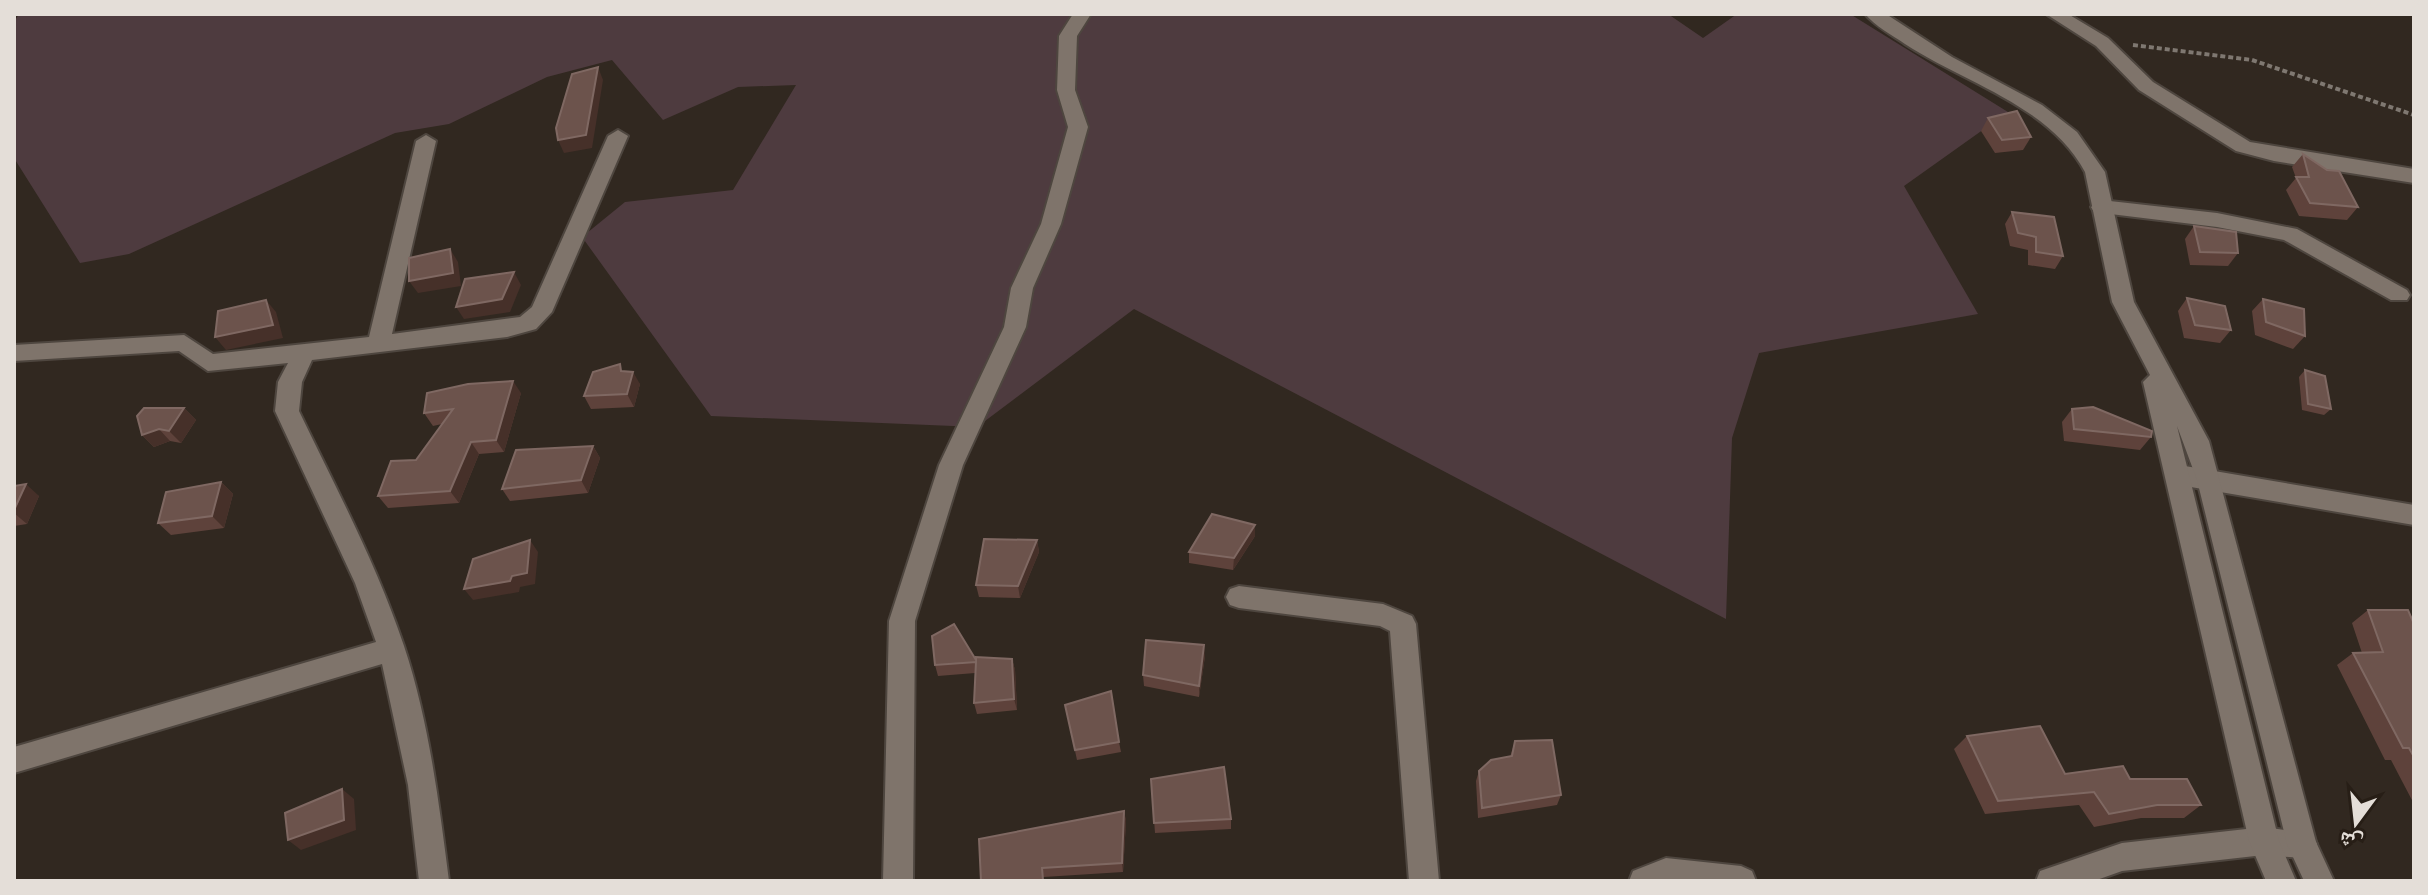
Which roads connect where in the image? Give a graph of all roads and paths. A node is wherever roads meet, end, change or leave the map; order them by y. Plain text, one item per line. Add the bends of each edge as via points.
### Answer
1 (1082, 14) edge
2 (1874, 14) edge
3 (2055, 14) edge
4 (2102, 42) junction
5 (2414, 115) edge
6 (618, 136) dead end
7 (426, 141) dead end
8 (2414, 176) edge
9 (2101, 207) junction
10 (2399, 295) dead end
11 (378, 345) junction
12 (14, 353) edge
13 (304, 353) junction
14 (2154, 363) junction
15 (2179, 475) junction
16 (2209, 480) junction
17 (2414, 515) edge
18 (1239, 597) dead end
19 (392, 649) junction
20 (14, 760) edge
21 (2264, 841) junction
22 (2302, 844) junction
23 (434, 881) edge
24 (898, 881) edge
25 (1424, 881) edge
26 (1644, 881) edge
27 (1741, 881) edge
28 (2051, 881) edge
29 (2281, 881) edge
30 (2319, 881) edge

1 - 24 street via 1068,36 1066,90 1078,127 1051,224 1022,288 1015,327 951,465 902,621
2 - 9 street via 2075,138 2095,172
3 - 4 street
4 - 5 path via 2252,60
4 - 8 street via 2146,86 2243,147
6 - 11 street via 550,296 532,320 507,329
7 - 11 street
9 - 10 street via 2290,234
9 - 14 street via 2123,302
11 - 13 street
12 - 13 street via 184,343 208,363
13 - 19 street via 290,382 287,411 368,583
14 - 15 street
14 - 16 street via 2197,441
15 - 16 street
15 - 21 street
16 - 17 street
16 - 22 street
18 - 25 street via 1383,615 1403,624
19 - 20 street
19 - 23 street via 422,785
21 - 22 street
21 - 28 street via 2122,857
21 - 29 street
22 - 30 street
26 - 27 street via 1666,873

